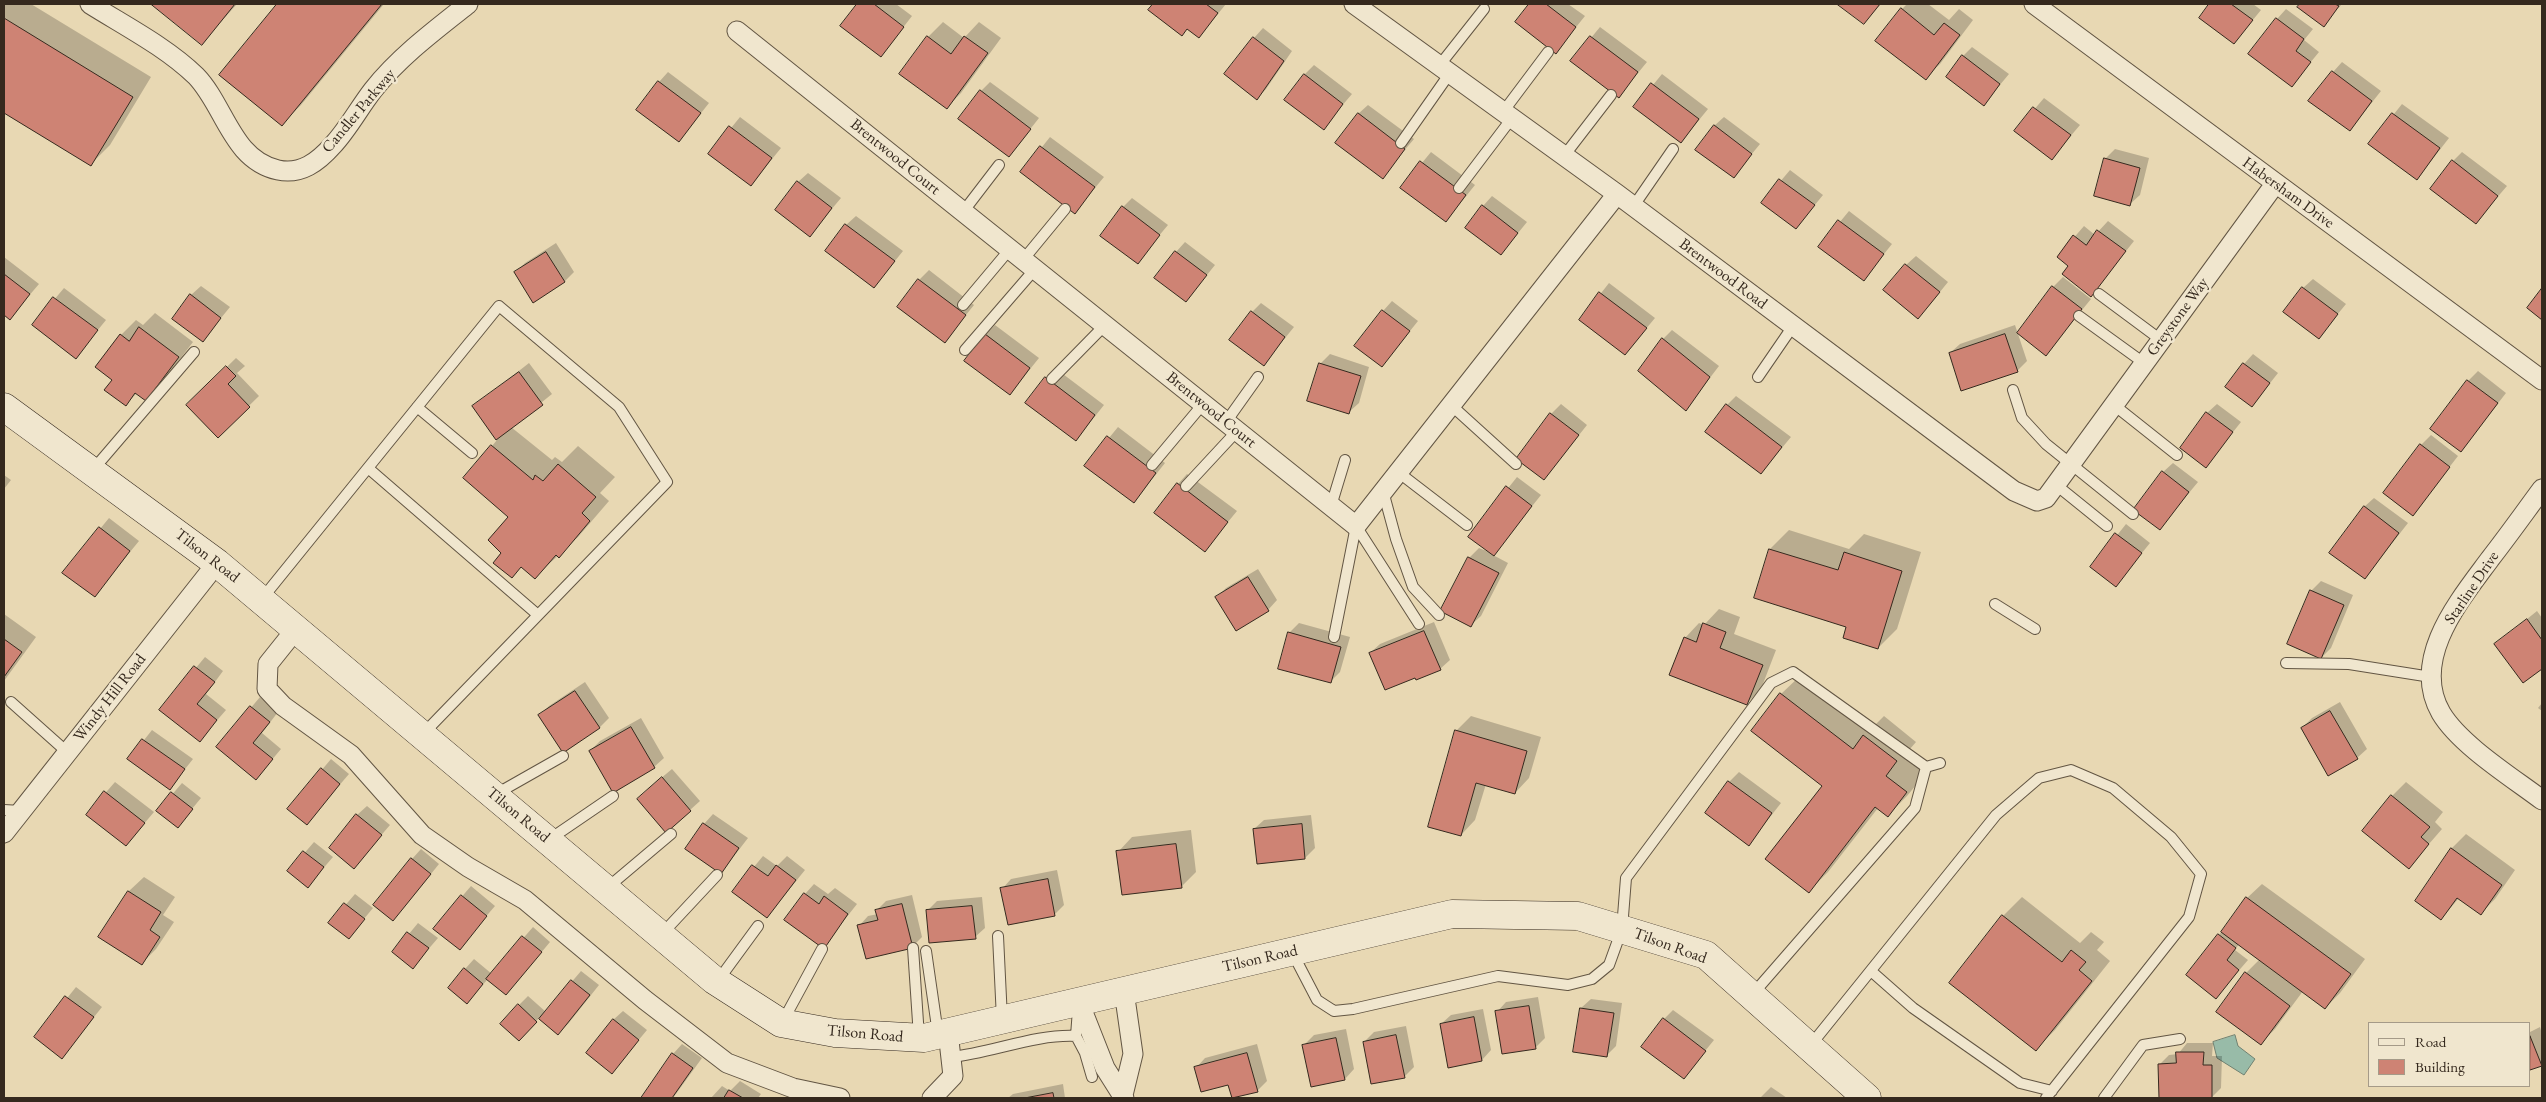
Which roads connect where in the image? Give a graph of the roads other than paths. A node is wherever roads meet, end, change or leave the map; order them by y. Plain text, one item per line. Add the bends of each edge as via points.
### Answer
1 (90, 4) edge
2 (468, 4) edge
3 (1354, 4) edge
4 (2034, 4) edge
5 (1484, 9) dead end
6 (737, 31) dead end
7 (1548, 52) dead end
8 (1445, 70) junction
9 (1611, 95) dead end
10 (1508, 115) junction
11 (1401, 142) dead end
12 (1673, 149) dead end
13 (1564, 156) junction
14 (999, 165) dead end
15 (2275, 184) junction
16 (1459, 188) dead end
17 (1617, 194) junction
18 (1633, 207) junction
19 (1065, 209) dead end
20 (963, 212) junction
21 (1023, 260) junction
22 (2099, 294) dead end
23 (963, 306) dead end
24 (2079, 316) dead end
25 (1105, 326) junction
26 (1793, 326) junction
27 (2161, 340) junction
28 (965, 350) dead end
29 (194, 352) dead end
30 (2144, 364) junction
31 (1258, 377) dead end
32 (1758, 377) dead end
33 (1052, 379) dead end
34 (2542, 380) edge
35 (2013, 390) dead end
36 (1203, 404) junction
37 (2114, 404) junction
38 (1451, 405) junction
39 (4, 406) edge
40 (417, 407) junction
41 (1231, 427) junction
42 (472, 453) dead end
43 (2177, 455) dead end
44 (2076, 457) junction
45 (1345, 460) dead end
46 (1516, 464) dead end
47 (1152, 465) dead end
48 (368, 468) junction
49 (92, 471) junction
50 (1398, 472) junction
51 (2056, 484) junction
52 (1186, 486) dead end
53 (2542, 489) edge
54 (1383, 491) junction
55 (1331, 506) junction
56 (2133, 514) dead end
57 (1467, 525) dead end
58 (1356, 526) junction
59 (2107, 526) dead end
60 (217, 563) junction
61 (261, 600) junction
62 (1995, 604) dead end
63 (538, 615) junction
64 (1439, 615) dead end
65 (1419, 624) dead end
66 (296, 629) junction
67 (2035, 629) dead end
68 (1334, 637) dead end
69 (2286, 663) dead end
70 (2431, 677) junction
71 (11, 702) dead end
72 (422, 735) junction
73 (67, 752) junction
74 (563, 756) dead end
75 (1940, 763) dead end
76 (1926, 767) junction
77 (494, 795) junction
78 (613, 796) dead end
79 (2542, 800) edge
80 (12, 811) edge
81 (4, 833) edge
82 (671, 834) dead end
83 (548, 840) junction
84 (717, 875) dead end
85 (606, 889) junction
86 (758, 926) dead end
87 (1622, 929) junction
88 (661, 935) junction
89 (998, 936) dead end
90 (913, 948) dead end
91 (822, 949) dead end
92 (926, 951) dead end
93 (1292, 952) junction
94 (1871, 971) junction
95 (717, 982) junction
96 (1124, 991) junction
97 (1751, 995) junction
98 (1079, 1002) junction
99 (1002, 1020) junction
100 (781, 1023) junction
101 (1076, 1036) junction
102 (2180, 1039) dead end
103 (939, 1041) junction
104 (1810, 1047) junction
105 (1092, 1077) dead end
106 (2049, 1094) edge
107 (1124, 1097) edge
108 (840, 1098) edge
109 (932, 1098) edge
110 (1867, 1098) edge
111 (2104, 1098) edge

1 - 2 street, Candler Parkway via 172,57 197,78 250,158 265,167 298,171 313,164 333,146 374,89 423,40
3 - 8 street, Brentwood Road
4 - 15 street, Habersham Drive
5 - 8 lane
6 - 20 street, Brentwood Court
7 - 10 lane
8 - 10 street, Brentwood Road
8 - 11 lane
9 - 13 lane
10 - 13 street, Brentwood Road
10 - 16 lane
12 - 18 lane
13 - 17 street, Brentwood Road
14 - 20 lane
15 - 27 street, Greystone Way
15 - 34 street, Habersham Drive
17 - 18 street, Brentwood Road
17 - 38 street
18 - 26 street, Brentwood Road
19 - 21 lane
20 - 21 street, Brentwood Court
21 - 23 lane
21 - 25 street, Brentwood Court
21 - 28 lane
22 - 27 lane
24 - 30 lane
25 - 33 lane
25 - 36 street, Brentwood Court
26 - 32 lane
26 - 51 street, Brentwood Road via 2014,491 2037,501 2046,498
27 - 30 street, Greystone Way
29 - 49 lane
30 - 37 street, Greystone Way
31 - 41 lane
35 - 44 lane via 2022,418 2046,444
36 - 41 street, Brentwood Court
36 - 47 lane
37 - 43 lane
37 - 44 street, Greystone Way
38 - 46 lane
38 - 50 street
39 - 49 street, Tilson Road
40 - 42 lane
40 - 48 lane
40 - 63 lane via 499,306 619,407 667,482
41 - 52 lane
41 - 55 street, Brentwood Court
44 - 51 street, Brentwood Road
44 - 56 lane
45 - 55 lane
48 - 61 lane
48 - 63 lane
49 - 60 street, Tilson Road
50 - 54 street
50 - 57 lane
51 - 59 lane
53 - 70 street, Starline Drive via 2461,600 2443,630 2434,654
54 - 58 street
54 - 64 lane via 1413,587
55 - 58 street, Brentwood Court
58 - 65 lane
58 - 68 lane
60 - 61 street, Tilson Road
60 - 73 street, Windy Hill Road
61 - 66 street, Tilson Road
62 - 67 lane
63 - 72 lane
66 - 72 street, Tilson Road
66 - 108 street via 268,664 267,689 283,706 351,755 422,835 468,867 525,900 645,1000 727,1062 793,1088
69 - 70 lane via 2349,664
70 - 79 street, Starline Drive via 2434,696 2452,727
71 - 73 lane
72 - 77 street, Tilson Road
73 - 80 street, Windy Hill Road
74 - 77 lane
75 - 76 lane
76 - 87 lane via 1793,672 1771,683 1626,878
76 - 97 lane via 1915,808
77 - 83 street, Tilson Road
78 - 83 lane
80 - 81 street, Windy Hill Road
82 - 85 lane
83 - 85 street, Tilson Road
84 - 88 lane
85 - 88 street, Tilson Road
86 - 95 lane
87 - 93 street, Tilson Road via 1578,916 1452,914
87 - 93 lane via 1609,965 1592,979 1568,985 1498,976 1353,1009 1334,1010 1317,1000
87 - 97 street, Tilson Road via 1706,955
88 - 95 street, Tilson Road
89 - 99 lane
90 - 103 lane
91 - 100 lane
92 - 103 lane
93 - 96 street, Tilson Road
94 - 104 lane
94 - 106 lane via 1913,1008 2020,1083
94 - 106 lane via 1996,815 2039,778 2071,770 2113,788 2172,836 2201,874 2189,917
95 - 100 street, Tilson Road
96 - 98 street, Tilson Road
96 - 107 street via 1133,1054
97 - 104 street, Tilson Road
98 - 99 street, Tilson Road
98 - 101 lane
98 - 107 street via 1105,1068
99 - 103 street, Tilson Road
100 - 103 street, Tilson Road via 835,1033
101 - 103 lane via 1058,1035 977,1055
101 - 105 lane
102 - 111 lane via 2143,1045
103 - 109 street via 953,1076
104 - 110 street, Tilson Road

